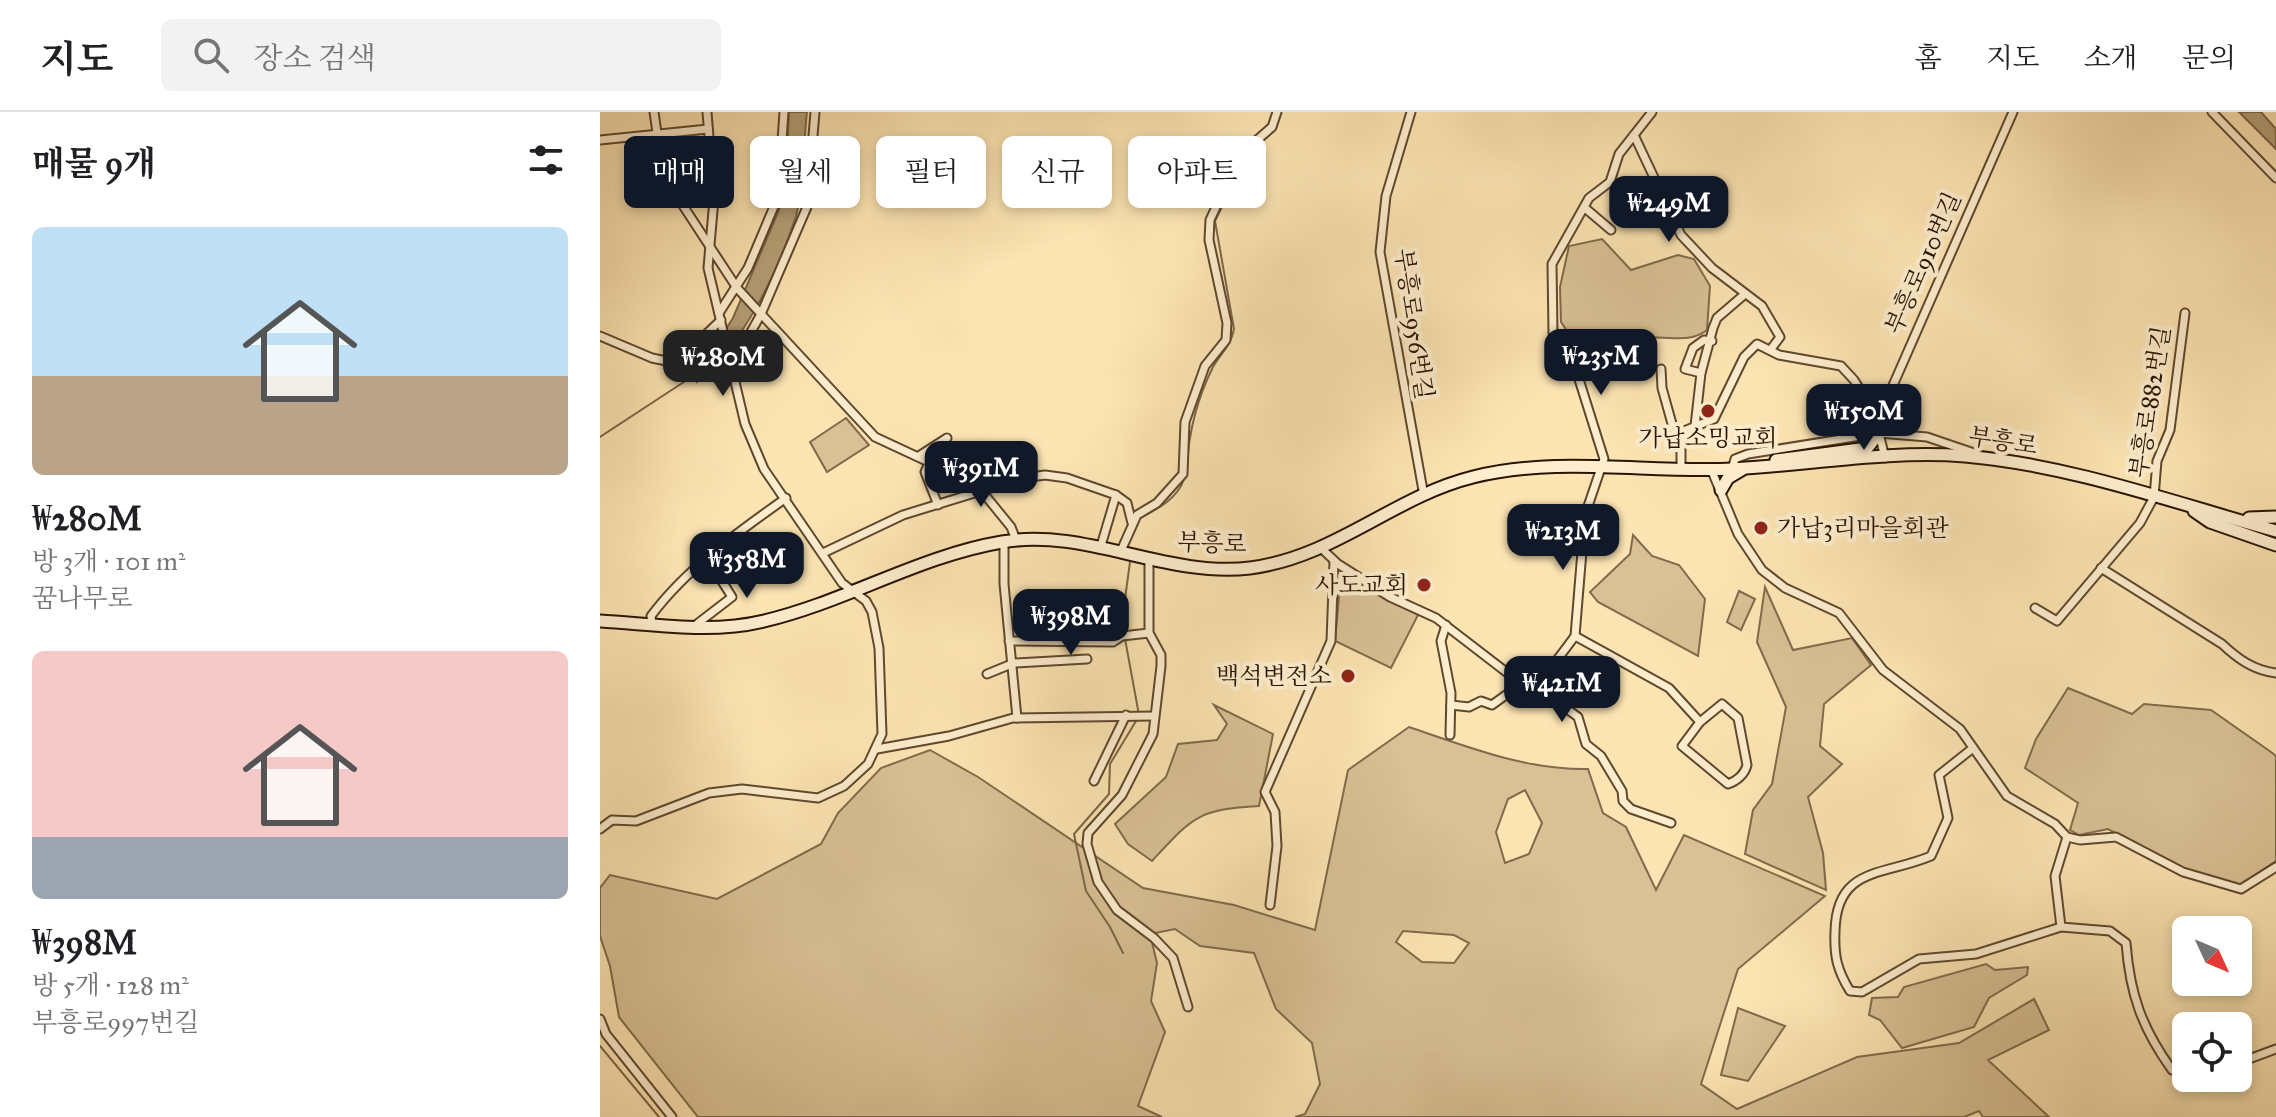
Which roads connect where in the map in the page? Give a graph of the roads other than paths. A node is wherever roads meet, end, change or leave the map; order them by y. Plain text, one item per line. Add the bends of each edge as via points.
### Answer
1 (654, 112) edge
2 (707, 112) edge
3 (784, 112) edge
4 (815, 112) edge
5 (1277, 112) edge
6 (1411, 112) edge
7 (1652, 112) edge
8 (2013, 112) edge
9 (2212, 112) edge
10 (708, 129) junction
11 (656, 134) junction
12 (1634, 135) junction
13 (600, 140) edge
14 (2276, 178) edge
15 (1585, 208) junction
16 (1611, 230) dead end
17 (708, 243) junction
18 (737, 288) junction
19 (1745, 294) junction
20 (759, 312) junction
21 (2185, 313) dead end
22 (720, 319) junction
23 (600, 336) edge
24 (1712, 341) junction
25 (1771, 349) junction
26 (731, 366) junction
27 (1661, 369) dead end
28 (1701, 373) junction
29 (1695, 426) junction
30 (1880, 427) junction
31 (1680, 434) junction
32 (947, 438) dead end
33 (919, 456) junction
34 (1885, 458) junction
35 (1988, 459) junction
36 (930, 461) junction
37 (1750, 466) junction
38 (1603, 469) junction
39 (1681, 469) junction
40 (1711, 469) junction
41 (1732, 469) junction
42 (1721, 490) junction
43 (983, 492) junction
44 (1116, 495) junction
45 (1424, 496) junction
46 (2154, 497) junction
47 (786, 498) junction
48 (938, 505) junction
49 (2187, 506) junction
50 (2227, 516) junction
51 (2276, 517) edge
52 (1132, 523) junction
53 (2275, 530) edge
54 (2249, 534) junction
55 (1010, 540) junction
56 (2276, 545) edge
57 (1100, 549) junction
58 (1322, 549) junction
59 (823, 553) junction
60 (1120, 553) junction
61 (708, 559) junction
62 (1149, 561) junction
63 (1334, 561) junction
64 (2101, 568) junction
65 (854, 591) junction
66 (2035, 608) dead end
67 (600, 621) edge
68 (652, 624) junction
69 (1446, 625) junction
70 (693, 627) junction
71 (1149, 633) junction
72 (1575, 636) junction
73 (1009, 641) junction
74 (1087, 659) dead end
75 (1011, 665) junction
76 (2276, 673) edge
77 (987, 674) dead end
78 (1521, 684) junction
79 (1536, 688) junction
80 (1451, 705) junction
81 (1126, 715) junction
82 (1154, 716) junction
83 (1017, 718) junction
84 (1700, 722) junction
85 (1450, 735) dead end
86 (1973, 748) junction
87 (877, 749) junction
88 (1094, 781) dead end
89 (1671, 823) dead end
90 (600, 829) edge
91 (2067, 837) junction
92 (2276, 867) edge
93 (2271, 874) edge
94 (1270, 905) dead end
95 (2061, 927) junction
96 (1188, 1007) dead end
97 (600, 1019) edge
98 (2276, 1049) edge
99 (2252, 1058) edge
100 (2172, 1070) edge
101 (672, 1117) edge

1 - 11 street
2 - 10 street
3 - 18 street via 778,197
4 - 20 street via 807,207
5 - 52 street via 1272,127 1240,155 1210,220 1227,332 1205,366 1185,422 1183,474
6 - 45 street, 부흥로956번길 via 1386,196 1380,252
7 - 12 street
8 - 30 street, 부흥로910번길 via 1949,250
9 - 14 street
10 - 11 street
10 - 17 street via 714,199
11 - 13 street
11 - 17 street via 663,175
12 - 15 street via 1619,154 1610,182 1589,198
12 - 19 street via 1681,235
15 - 16 street
15 - 38 street via 1552,264 1556,341 1572,357 1579,375
17 - 18 street
17 - 22 street
18 - 20 street
18 - 22 street
19 - 24 street via 1717,318
19 - 25 street via 1762,306 1780,337
20 - 26 street
20 - 33 street via 875,437
21 - 46 street, 부흥로882번길 via 2170,430 2157,461
22 - 23 street via 676,363
22 - 26 street
24 - 28 street
24 - 28 street via 1704,340 1688,356 1685,369
25 - 29 street via 1760,344 1750,348 1717,415 1710,423
25 - 30 street via 1843,368
26 - 47 street via 754,452
27 - 31 street via 1674,431
28 - 29 street
29 - 31 street
30 - 34 street
30 - 35 street
30 - 37 main road via 1868,447
30 - 41 street via 1738,457
31 - 39 street
32 - 33 street
33 - 36 street
34 - 35 main road, 부흥로
34 - 37 main road, 부흥로
35 - 46 main road, 부흥로
36 - 43 street via 965,476
36 - 48 street via 925,472
37 - 41 main road, 부흥로
37 - 42 main road via 1728,478
38 - 39 main road, 부흥로
38 - 45 main road, 부흥로 via 1508,471 1473,477
38 - 72 street via 1585,515
39 - 40 main road, 부흥로
40 - 41 main road, 부흥로
40 - 42 street
42 - 86 street via 1738,534 1762,570 1785,588 1839,613 1883,670 1960,729
43 - 44 street via 1045,475
43 - 48 street
43 - 55 street via 1014,531
44 - 52 street via 1127,503
44 - 57 street
45 - 58 main road, 부흥로
46 - 49 main road, 부흥로
46 - 64 street via 2140,523
47 - 59 street
47 - 61 street
48 - 59 street via 903,515
49 - 50 main road, 부흥로
49 - 54 main road via 2210,522
50 - 51 main road
50 - 53 main road, 부흥로
52 - 60 street
53 - 54 main road
54 - 56 main road
55 - 57 main road, 부흥로
55 - 65 main road, 부흥로 via 935,560
55 - 73 street
57 - 60 main road, 부흥로
58 - 62 main road, 부흥로 via 1237,569
58 - 63 street
59 - 65 street via 842,583
60 - 62 main road, 부흥로
61 - 68 street via 651,616
61 - 70 street via 732,597
62 - 71 street
63 - 69 street
63 - 94 street via 1331,641 1265,792 1275,812
64 - 66 street via 2057,621
64 - 76 street via 2238,659
65 - 70 main road, 부흥로 via 762,622
65 - 87 street via 866,601 877,633 883,727
67 - 68 main road, 부흥로
68 - 70 main road, 부흥로
69 - 78 street
69 - 80 street via 1441,641
71 - 73 street via 1113,642
71 - 82 street via 1161,655
72 - 79 street
72 - 84 street via 1669,688
73 - 75 street
74 - 75 street
75 - 77 street
75 - 83 street
78 - 79 street
78 - 80 street via 1492,705
79 - 89 street via 1578,717 1586,744 1601,756 1623,801
80 - 85 street
81 - 82 street
81 - 83 street
81 - 88 street
82 - 96 street via 1153,734 1122,795 1088,833 1087,844 1098,882 1117,910 1173,958
83 - 87 street
84 - 84 street via 1682,746 1728,784 1734,782 1747,765 1738,718 1722,704
86 - 91 street via 2007,796
86 - 95 street via 1939,775 1948,818 1931,856 1846,887 1835,924 1836,967 1850,991 1862,992 1919,959 1976,954
87 - 90 street via 844,786 818,798 742,789 709,793 636,821 612,820
91 - 93 street via 2116,837 2222,886 2241,889
91 - 95 street via 2055,876
92 - 93 street
95 - 100 street via 2110,931 2126,943 2144,1030
97 - 101 street via 606,1034
98 - 99 street

